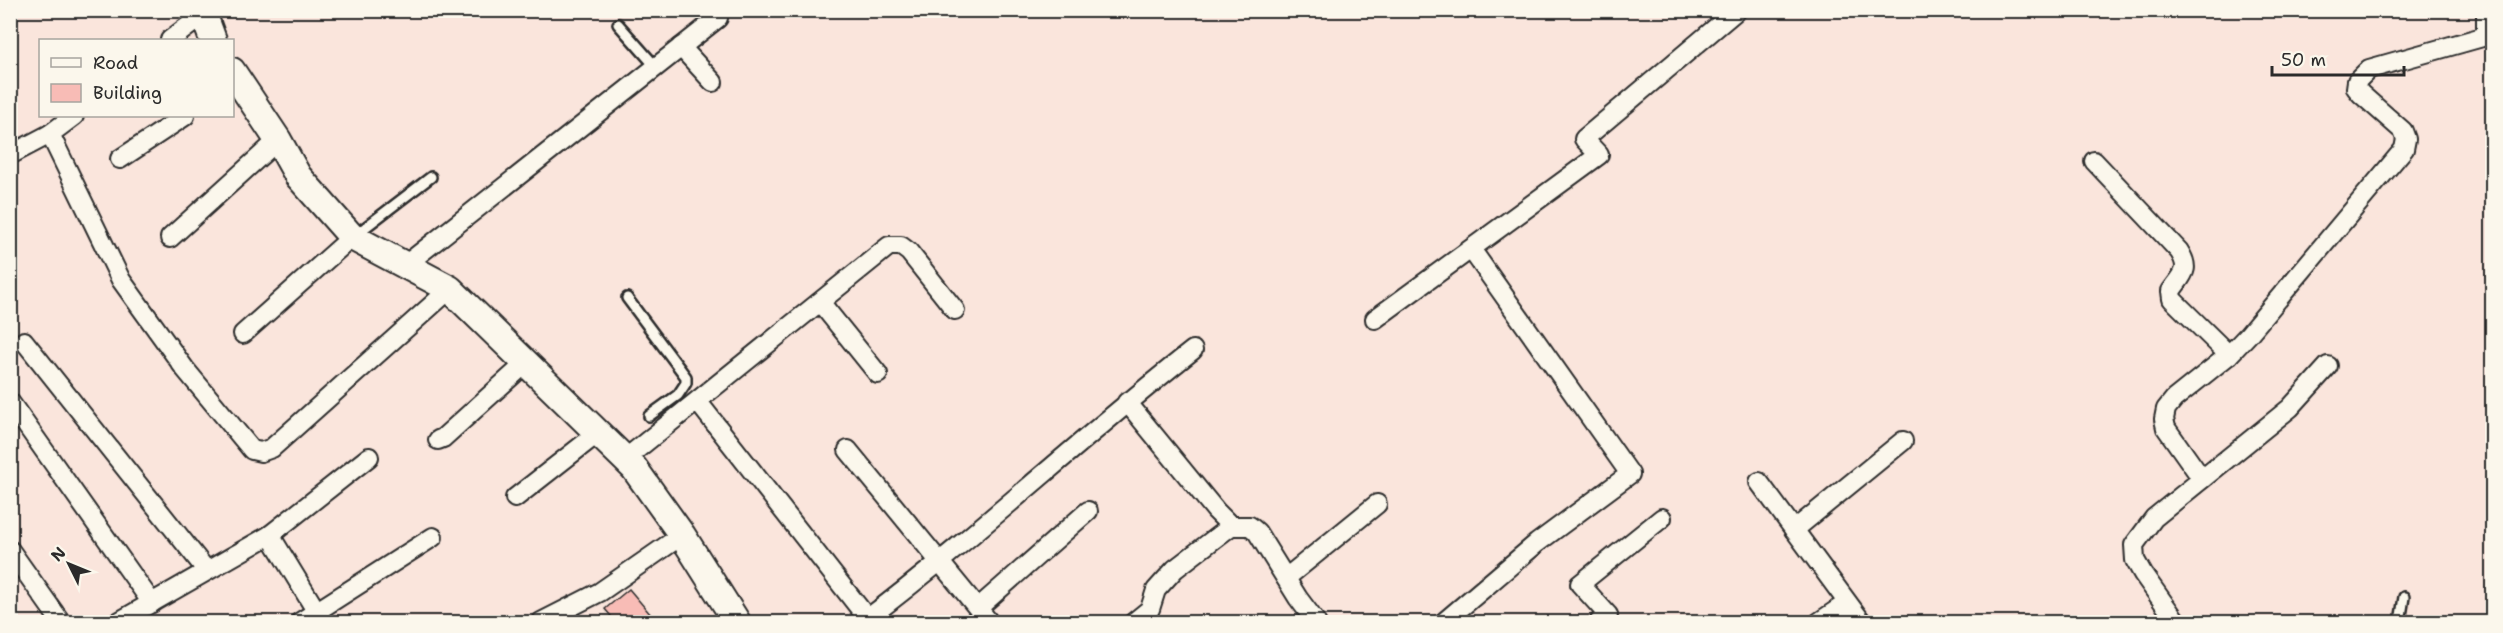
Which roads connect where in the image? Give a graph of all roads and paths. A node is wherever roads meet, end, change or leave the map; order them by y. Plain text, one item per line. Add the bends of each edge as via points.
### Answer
1 (1737, 10) edge
2 (2486, 10) edge
3 (202, 13) edge
4 (718, 18) dead end
5 (618, 24) dead end
6 (171, 39) edge
7 (213, 39) edge
8 (681, 46) junction
9 (656, 67) junction
10 (234, 78) edge
11 (713, 82) dead end
12 (73, 117) edge
13 (183, 117) edge
14 (51, 134) junction
15 (278, 140) junction
16 (10, 155) edge
17 (120, 159) dead end
18 (2094, 161) dead end
19 (431, 177) dead end
20 (352, 237) junction
21 (170, 238) dead end
22 (1471, 249) junction
23 (404, 266) junction
24 (450, 289) junction
25 (627, 298) dead end
26 (820, 302) junction
27 (955, 309) dead end
28 (1375, 319) dead end
29 (243, 334) dead end
30 (24, 341) dead end
31 (1193, 350) dead end
32 (2229, 355) junction
33 (526, 363) junction
34 (2328, 366) dead end
35 (878, 374) dead end
36 (10, 402) edge
37 (689, 402) junction
38 (1127, 402) junction
39 (649, 416) dead end
40 (598, 433) junction
41 (438, 440) dead end
42 (1903, 441) dead end
43 (848, 450) dead end
44 (369, 457) dead end
45 (625, 459) junction
46 (2202, 479) junction
47 (1759, 482) dead end
48 (515, 498) dead end
49 (1377, 504) dead end
50 (1088, 511) dead end
51 (1662, 518) dead end
52 (1231, 526) junction
53 (1794, 530) junction
54 (270, 535) junction
55 (682, 535) junction
56 (433, 537) dead end
57 (10, 550) edge
58 (939, 563) junction
59 (207, 571) junction
60 (1286, 578) junction
61 (2404, 597) dead end
62 (152, 603) junction
63 (1847, 603) junction
64 (984, 615) edge
65 (1155, 616) edge
66 (320, 617) edge
67 (866, 621) edge
68 (61, 622) edge
69 (118, 622) edge
70 (300, 622) edge
71 (541, 622) edge
72 (737, 622) edge
73 (1134, 622) edge
74 (1316, 622) edge
75 (1444, 622) edge
76 (1599, 622) edge
77 (1818, 622) edge
78 (1862, 622) edge
79 (2177, 622) edge
80 (2400, 622) edge

1 - 22 street via 1584,139 1599,155
2 - 32 street via 2486,36 2361,74 2356,88 2403,131 2404,149
3 - 6 street
3 - 7 street
4 - 8 street
5 - 9 lane
8 - 9 street
8 - 11 street
9 - 23 street
10 - 15 street
12 - 14 street
13 - 17 street
14 - 16 street
14 - 24 street via 121,280 185,369 252,450 273,448
15 - 20 street via 298,176
15 - 21 street
18 - 32 street via 2179,251 2186,266 2171,291 2172,299
19 - 20 lane
20 - 23 street
20 - 29 street
22 - 28 street
22 - 75 street via 1630,474 1537,543
23 - 24 street
24 - 33 street
25 - 37 lane via 686,377
26 - 27 street via 889,246 901,246
26 - 35 street
26 - 37 street
30 - 59 street
31 - 38 street
32 - 46 street via 2166,409 2166,428
33 - 40 street
33 - 41 street
34 - 46 street via 2290,408
36 - 62 street
37 - 39 lane
37 - 45 street
37 - 67 street
38 - 52 street
38 - 58 street
40 - 45 street
40 - 48 street
42 - 53 street
43 - 58 street
44 - 54 street
45 - 55 street
46 - 79 street via 2154,518 2134,545 2135,560
47 - 53 street
49 - 60 street
50 - 64 street
51 - 76 street via 1580,584 1608,615
52 - 60 street via 1250,526 1257,532
52 - 65 street via 1175,569 1156,590
53 - 63 street
54 - 59 street
54 - 66 street
55 - 71 street via 600,592
55 - 72 street
56 - 66 street
57 - 68 street
58 - 64 street
58 - 67 street
59 - 62 street
60 - 74 street
61 - 80 lane
62 - 69 street
63 - 77 street
63 - 78 street
65 - 73 street
66 - 70 street

